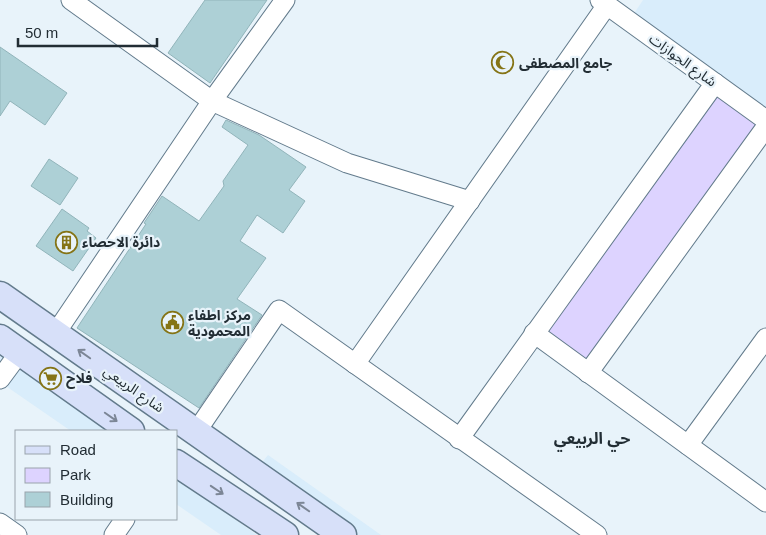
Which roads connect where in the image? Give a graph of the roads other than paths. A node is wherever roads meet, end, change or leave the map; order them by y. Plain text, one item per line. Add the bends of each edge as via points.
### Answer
1 (71, 0) edge
2 (285, 0) edge
3 (604, 2) edge
4 (715, 83) junction
5 (212, 101) junction
6 (766, 120) edge
7 (766, 127) edge
8 (470, 201) junction
9 (0, 295) edge
10 (534, 333) junction
11 (55, 334) junction
12 (766, 338) edge
13 (10, 345) edge
14 (355, 364) junction
15 (588, 373) junction
16 (0, 379) edge
17 (130, 430) edge
18 (196, 432) junction
19 (459, 439) junction
20 (688, 445) junction
21 (178, 464) edge
22 (766, 502) edge
23 (124, 520) edge
24 (0, 524) edge
25 (18, 535) edge
26 (114, 535) edge
27 (285, 535) edge
28 (343, 535) edge
29 (597, 535) edge

1 - 5 street
2 - 5 street
3 - 4 street, شارع الجوازات
3 - 8 street
4 - 6 street, شارع الجوازات
4 - 10 street
5 - 8 street via 347,163
5 - 11 street
7 - 15 street
8 - 14 street
9 - 11 street, شارع الربيعي
10 - 15 street
10 - 19 street
18 -> 11 street, شارع الربيعي
12 - 20 street
13 - 16 street
13 -> 17 street
14 - 18 street via 279,310
14 - 19 street
15 - 20 street
28 -> 18 street, شارع الربيعي
19 - 29 street
20 - 22 street
21 -> 27 street
23 - 26 street
24 - 25 street

